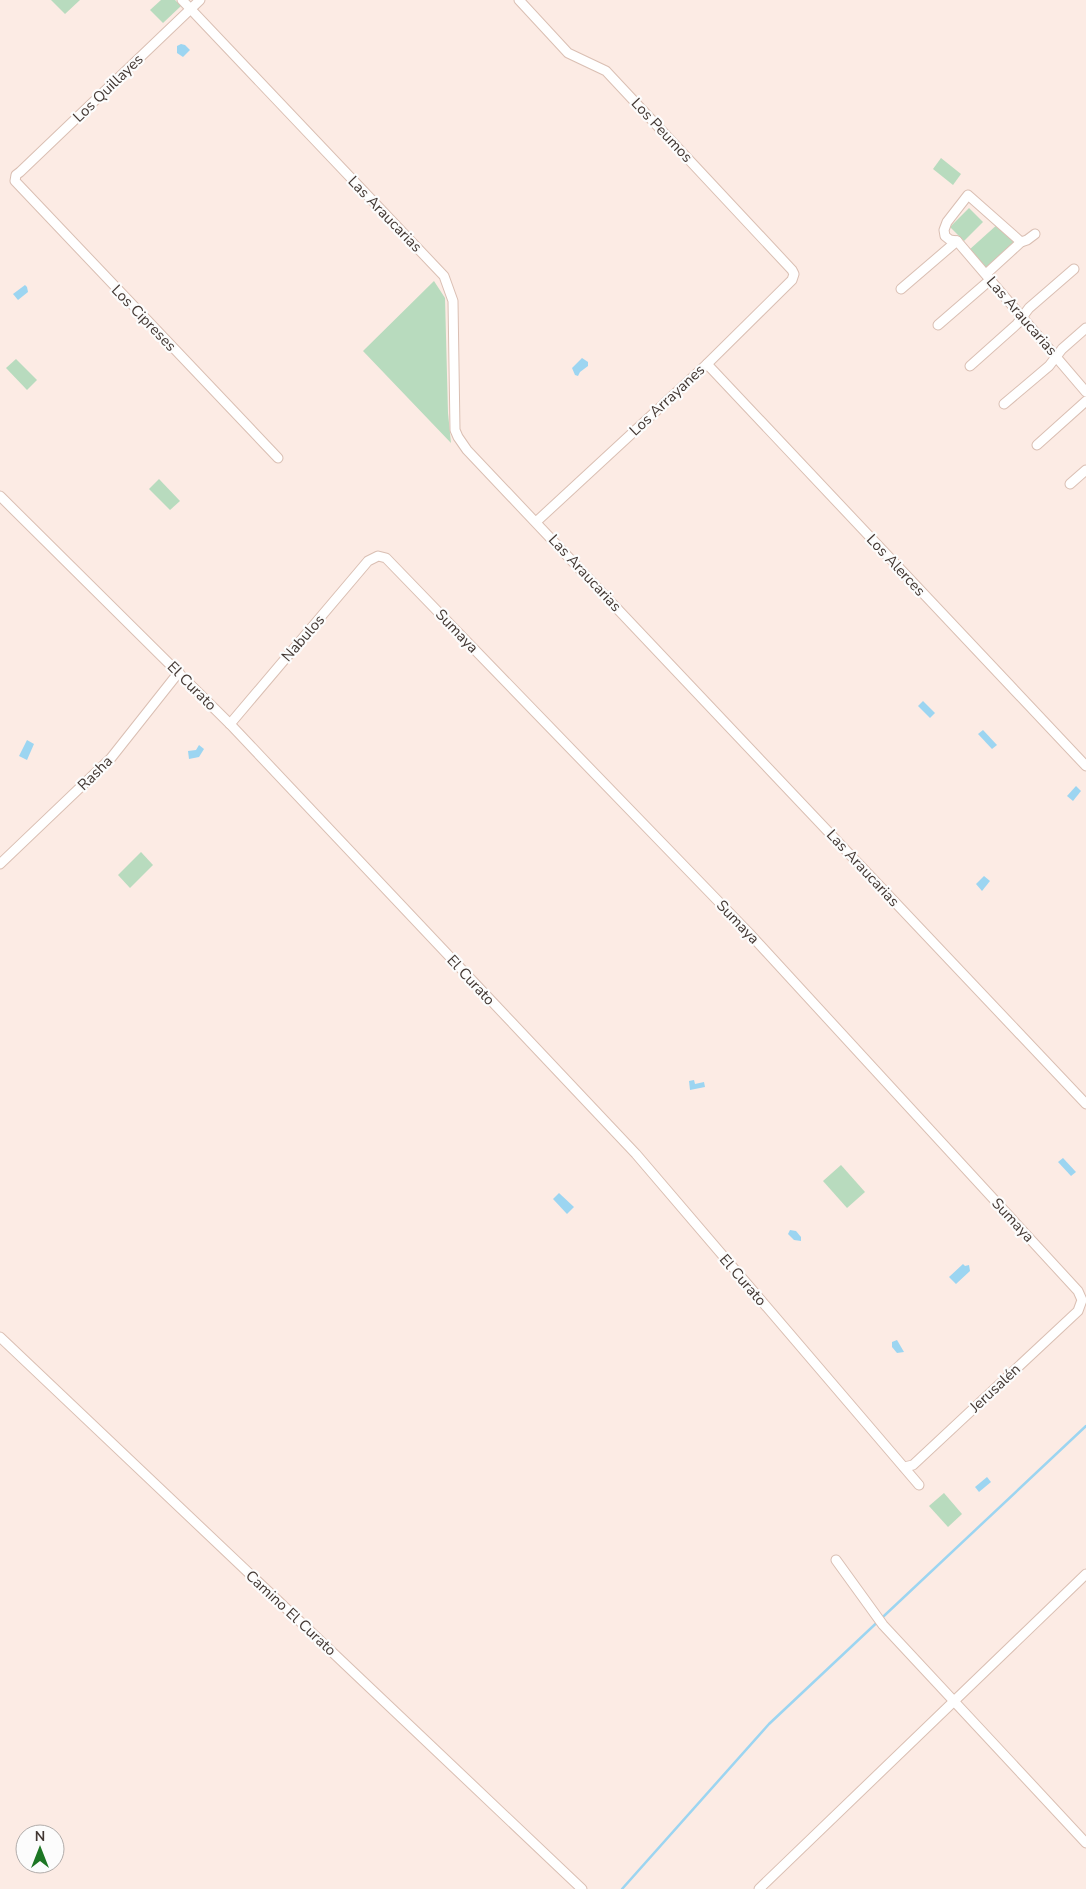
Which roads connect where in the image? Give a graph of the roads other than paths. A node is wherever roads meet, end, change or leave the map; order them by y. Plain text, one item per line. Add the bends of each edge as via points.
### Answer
1 (182, 0) edge
2 (200, 0) edge
3 (518, 0) edge
4 (190, 9) junction
5 (16, 176) joint
6 (1034, 234) dead end
7 (957, 241) junction
8 (1021, 242) junction
9 (1074, 269) dead end
10 (794, 274) joint
11 (988, 277) junction
12 (901, 289) dead end
13 (1022, 317) junction
14 (938, 325) dead end
15 (1086, 328) edge
16 (1056, 357) junction
17 (706, 364) junction
18 (970, 366) dead end
19 (1086, 392) edge
20 (1086, 401) edge
21 (1004, 404) dead end
22 (1037, 445) dead end
23 (278, 458) dead end
24 (1086, 470) edge
25 (1070, 484) dead end
26 (0, 496) edge
27 (536, 522) junction
28 (378, 556) joint
29 (179, 672) junction
30 (230, 724) junction
31 (1086, 766) edge
32 (0, 864) edge
33 (1086, 1104) edge
34 (1082, 1303) joint
35 (0, 1337) edge
36 (904, 1467) junction
37 (919, 1485) dead end
38 (836, 1560) dead end
39 (1086, 1574) edge
40 (953, 1701) junction
41 (1086, 1843) edge
42 (582, 1889) edge
43 (759, 1889) edge

1 - 4 street, Las Araucarias
2 - 4 street, Los Quillayes
3 - 10 street, Los Peumos via 568,53 606,71
4 - 5 street, Los Quillayes
4 - 27 street, Las Araucarias via 444,276 453,301 458,437
5 - 23 street, Los Cipreses via 16,184
6 - 8 street
7 - 8 street, Las Araucarias via 945,236 945,226 968,195
7 - 11 street, Las Araucarias
7 - 12 street
8 - 11 street
9 - 13 street
10 - 17 street, Los Arrayanes via 792,280
11 - 13 street, Las Araucarias
11 - 14 street
13 - 16 street, Las Araucarias
13 - 18 street
15 - 16 street
16 - 19 street, Las Araucarias
16 - 21 street
17 - 27 street, Los Arrayanes
17 - 31 street, Los Alerces
20 - 22 street
24 - 25 street
26 - 29 street, El Curato
27 - 33 street, Las Araucarias
28 - 30 street, Nabulos via 368,561
28 - 34 street, Sumaya via 389,560 748,933 1078,1291
29 - 30 street, El Curato
29 - 32 street, Rasha via 111,758
30 - 36 street, El Curato via 636,1154
34 - 36 street, Jerusalén via 1078,1311 914,1465
35 - 42 street, Camino El Curato
36 - 37 street, El Curato
38 - 40 street via 883,1625
39 - 40 street
40 - 41 street
40 - 43 street

